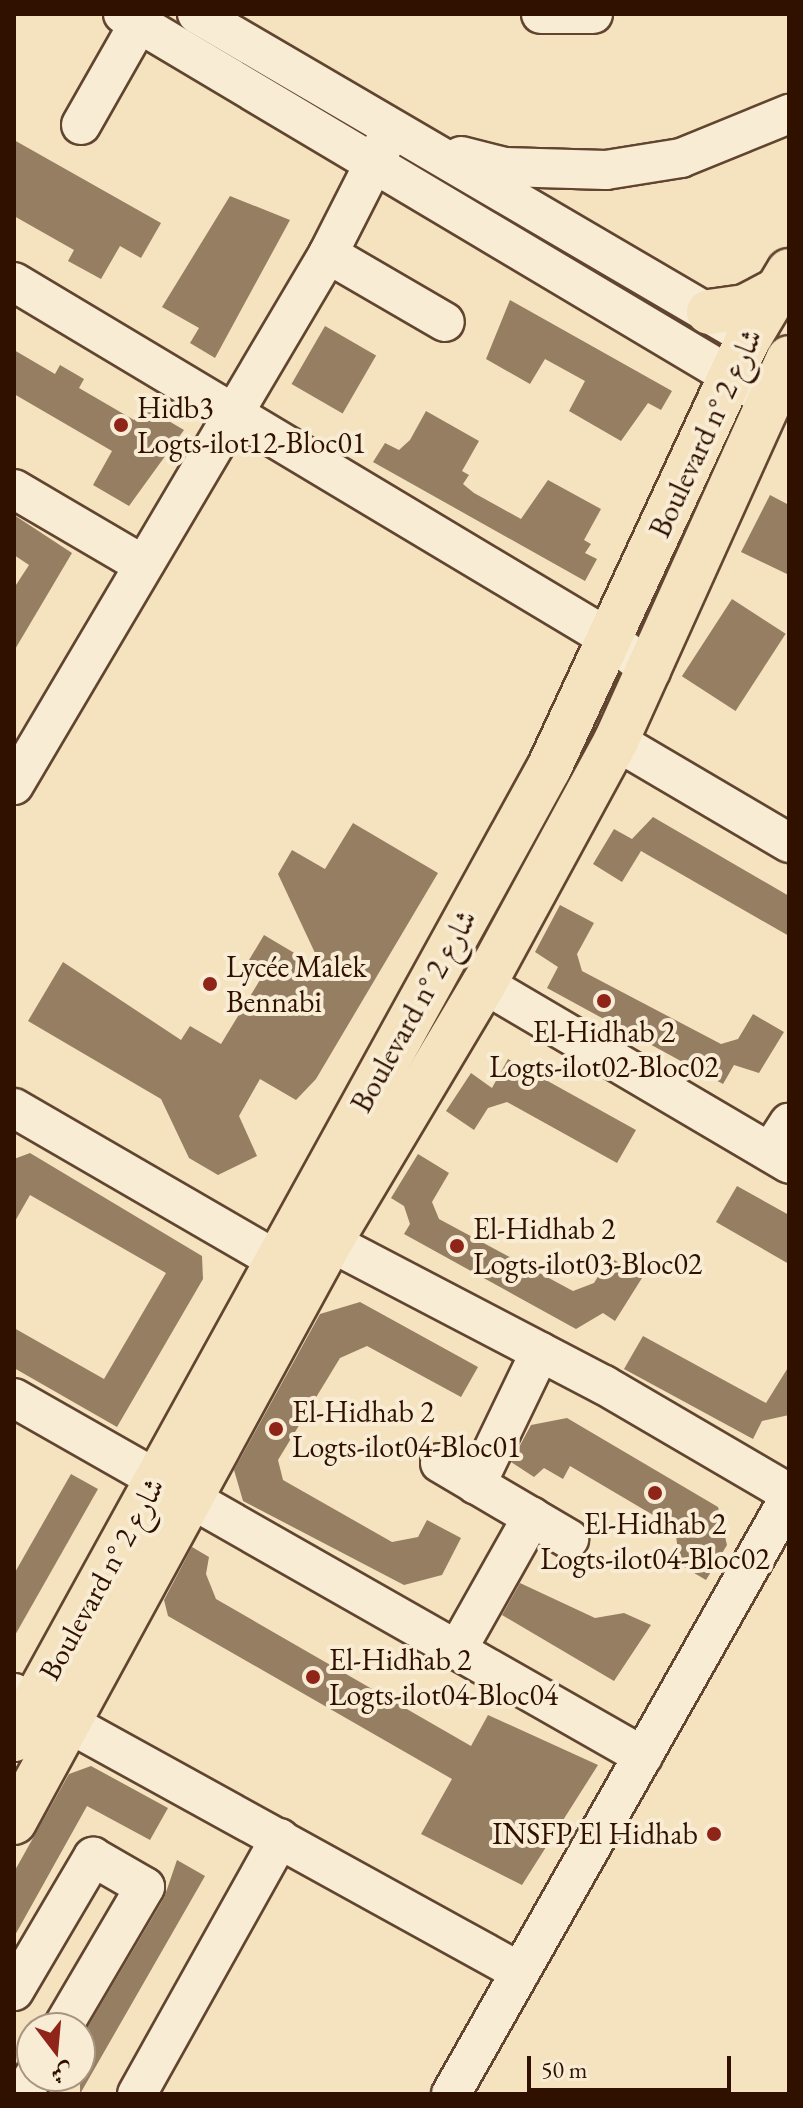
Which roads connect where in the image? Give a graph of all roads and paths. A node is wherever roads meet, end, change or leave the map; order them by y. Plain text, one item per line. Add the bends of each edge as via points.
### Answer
1 (197, 14) edge
2 (541, 14) edge
3 (593, 14) edge
4 (131, 18) edge
5 (789, 114) edge
6 (81, 125) dead end
7 (395, 146) junction
8 (328, 254) junction
9 (783, 280) edge
10 (14, 282) edge
11 (709, 312) junction
12 (445, 322) dead end
13 (772, 372) edge
14 (231, 412) junction
15 (14, 489) edge
16 (140, 563) junction
17 (610, 639) junction
18 (651, 671) junction
19 (616, 741) junction
20 (14, 785) edge
21 (789, 843) edge
22 (484, 984) junction
23 (14, 1108) edge
24 (783, 1146) edge
25 (274, 1258) junction
26 (321, 1261) junction
27 (540, 1352) junction
28 (14, 1398) edge
29 (440, 1463) dead end
30 (476, 1485) junction
31 (174, 1490) junction
32 (789, 1496) edge
33 (532, 1517) junction
34 (569, 1539) dead end
35 (457, 1650) junction
36 (32, 1715) edge
37 (643, 1756) junction
38 (14, 1822) edge
39 (280, 1838) junction
40 (520, 1972) junction
41 (14, 1991) edge
42 (71, 2012) edge
43 (137, 2094) edge
44 (451, 2094) edge

1 - 7 street
2 - 3 street
4 - 6 street
4 - 7 street
5 - 7 street via 681,158 606,170 505,167
7 - 8 street
7 - 11 street
7 - 13 street
8 - 12 street
8 - 14 street
9 - 11 main road via 745,307
9 - 13 main road, Boulevard n° شارع 2
10 - 14 street
11 - 13 street
13 - 17 main road, Boulevard n° شارع 2
13 - 18 main road, Boulevard n° شارع 2
14 - 16 street
14 - 17 street
15 - 16 street
16 - 20 street
17 - 18 street
17 - 25 main road, Boulevard n° شارع 2 via 549,768
18 - 19 main road, Boulevard n° شارع 2
19 - 21 street
19 - 22 main road, Boulevard n° شارع 2
22 - 24 street
22 - 26 main road, Boulevard n° شارع 2
23 - 25 street
25 - 26 street
25 - 31 main road, Boulevard n° شارع 2
26 - 27 street
26 - 31 main road, Boulevard n° شارع 2
27 - 30 street
27 - 32 street
28 - 31 street
29 - 30 street
30 - 33 street
31 - 35 street
31 - 36 main road, Boulevard n° شارع 2
32 - 37 street
33 - 34 street
33 - 35 street
35 - 37 street
36 - 38 main road, Boulevard n° شارع 2
36 - 39 street
37 - 40 street
39 - 40 street
39 - 43 street
40 - 44 street
41 - 42 street via 93,1857 145,1887

